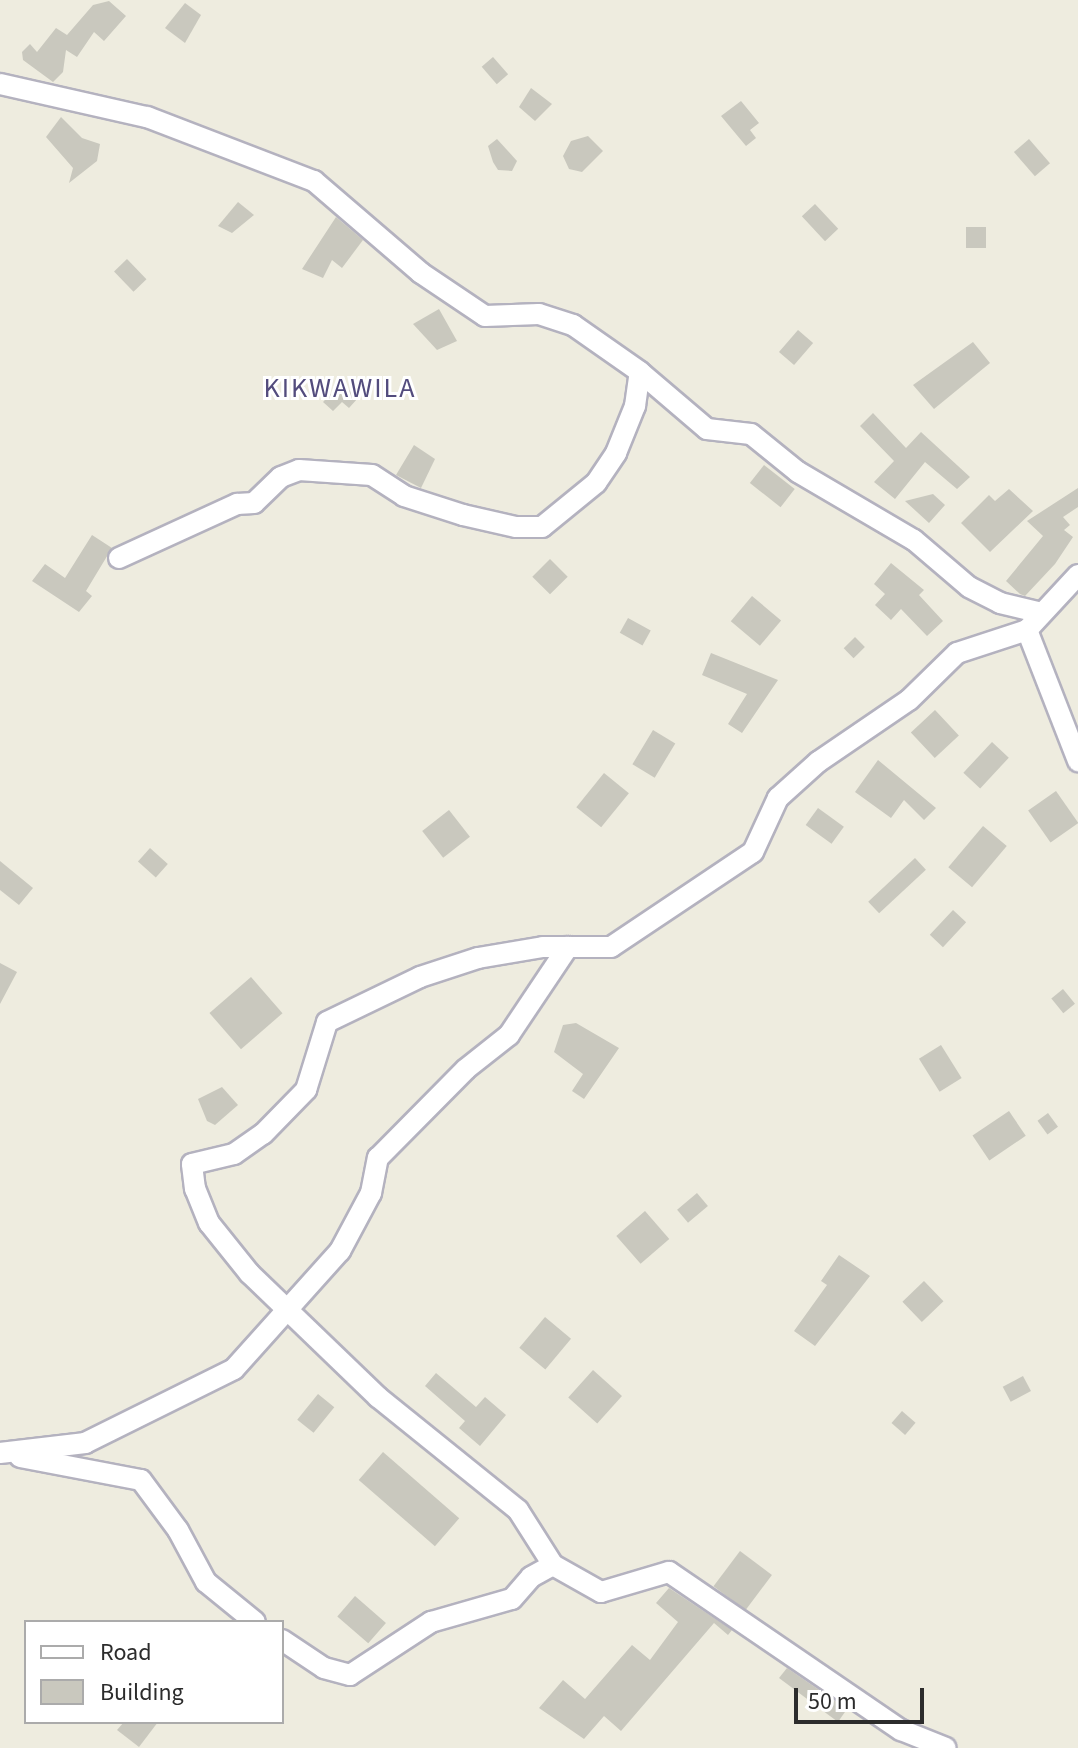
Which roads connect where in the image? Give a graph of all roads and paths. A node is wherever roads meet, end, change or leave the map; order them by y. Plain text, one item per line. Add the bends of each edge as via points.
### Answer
1 (0, 84) edge
2 (640, 372) junction
3 (119, 558) dead end
4 (1078, 575) edge
5 (1042, 613) junction
6 (1027, 630) junction
7 (1078, 761) edge
8 (568, 947) junction
9 (288, 1310) junction
10 (0, 1454) edge
11 (553, 1565) junction
12 (253, 1620) edge
13 (284, 1641) edge
14 (946, 1748) edge

1 - 2 street via 147,117 314,181 421,273 485,316 539,314 573,325
2 - 3 street via 635,406 616,453 596,483 542,527 463,515 404,496 372,475 299,470 281,477 254,503 237,504
2 - 5 street via 707,429 751,434 798,472 914,540 969,587 1000,603
4 - 5 street
5 - 6 street
6 - 7 street
6 - 8 street via 957,653 909,700 818,762 778,798 753,852 611,947
8 - 9 street via 509,1035 466,1069 378,1158 371,1193 340,1251
8 - 9 street via 478,958 327,1022 306,1090 263,1134 234,1154 192,1164 195,1189 209,1223
9 - 10 street via 234,1369 152,1410 85,1443
9 - 11 street via 378,1397 518,1510
10 - 12 street via 141,1480 173,1521 206,1582
11 - 13 street via 531,1577 512,1599 431,1622 350,1675 324,1668
11 - 14 street via 601,1592 669,1572 901,1730

